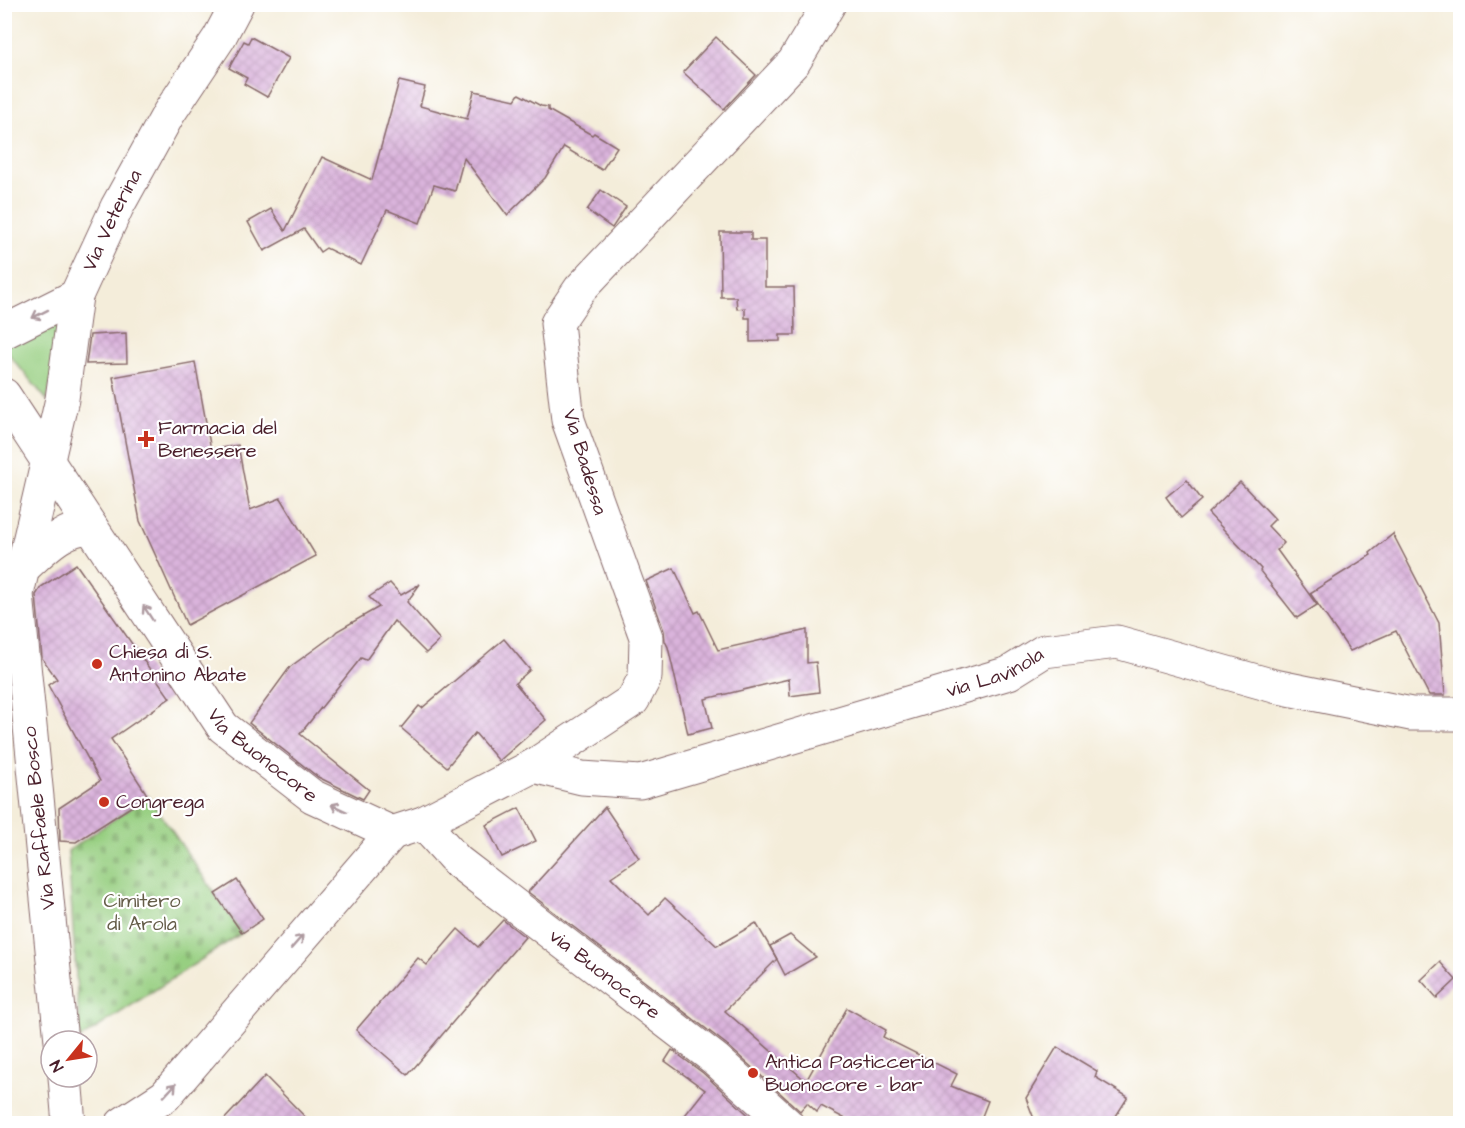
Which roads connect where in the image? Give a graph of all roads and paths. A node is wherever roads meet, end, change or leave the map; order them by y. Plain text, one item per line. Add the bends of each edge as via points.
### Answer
1 (237, 4) edge
2 (829, 4) edge
3 (76, 296) junction
4 (4, 332) edge
5 (4, 395) edge
6 (47, 460) junction
7 (91, 527) junction
8 (23, 568) junction
9 (1461, 714) edge
10 (533, 766) junction
11 (423, 823) junction
12 (392, 833) junction
13 (60, 1029) edge
14 (65, 1089) edge
15 (69, 1124) edge
16 (122, 1124) edge
17 (787, 1124) edge

1 - 3 street, Via Veterina via 163,123 117,207
2 - 10 street, Via Badessa via 794,62 580,289 557,323 568,420 646,638 645,677 633,700
3 -> 4 street
3 - 6 street, Via Veterina via 62,399
5 - 6 street
6 - 7 street, Via Buonocore
6 - 8 street, Via Raffaele Bosco
7 - 8 street via 65,533
12 -> 7 street, Via Buonocore via 312,796 223,727
8 - 13 street, Via Raffaele Bosco via 17,594
9 - 10 street, via Lavinola via 1411,714 1286,689 1117,642 1044,651 1010,672 640,782 582,778
10 - 11 street, Via Badessa
11 - 12 street, Via Badessa
11 - 17 street, via Buonocore via 457,861 715,1059
16 -> 12 street via 165,1096
14 - 15 street

